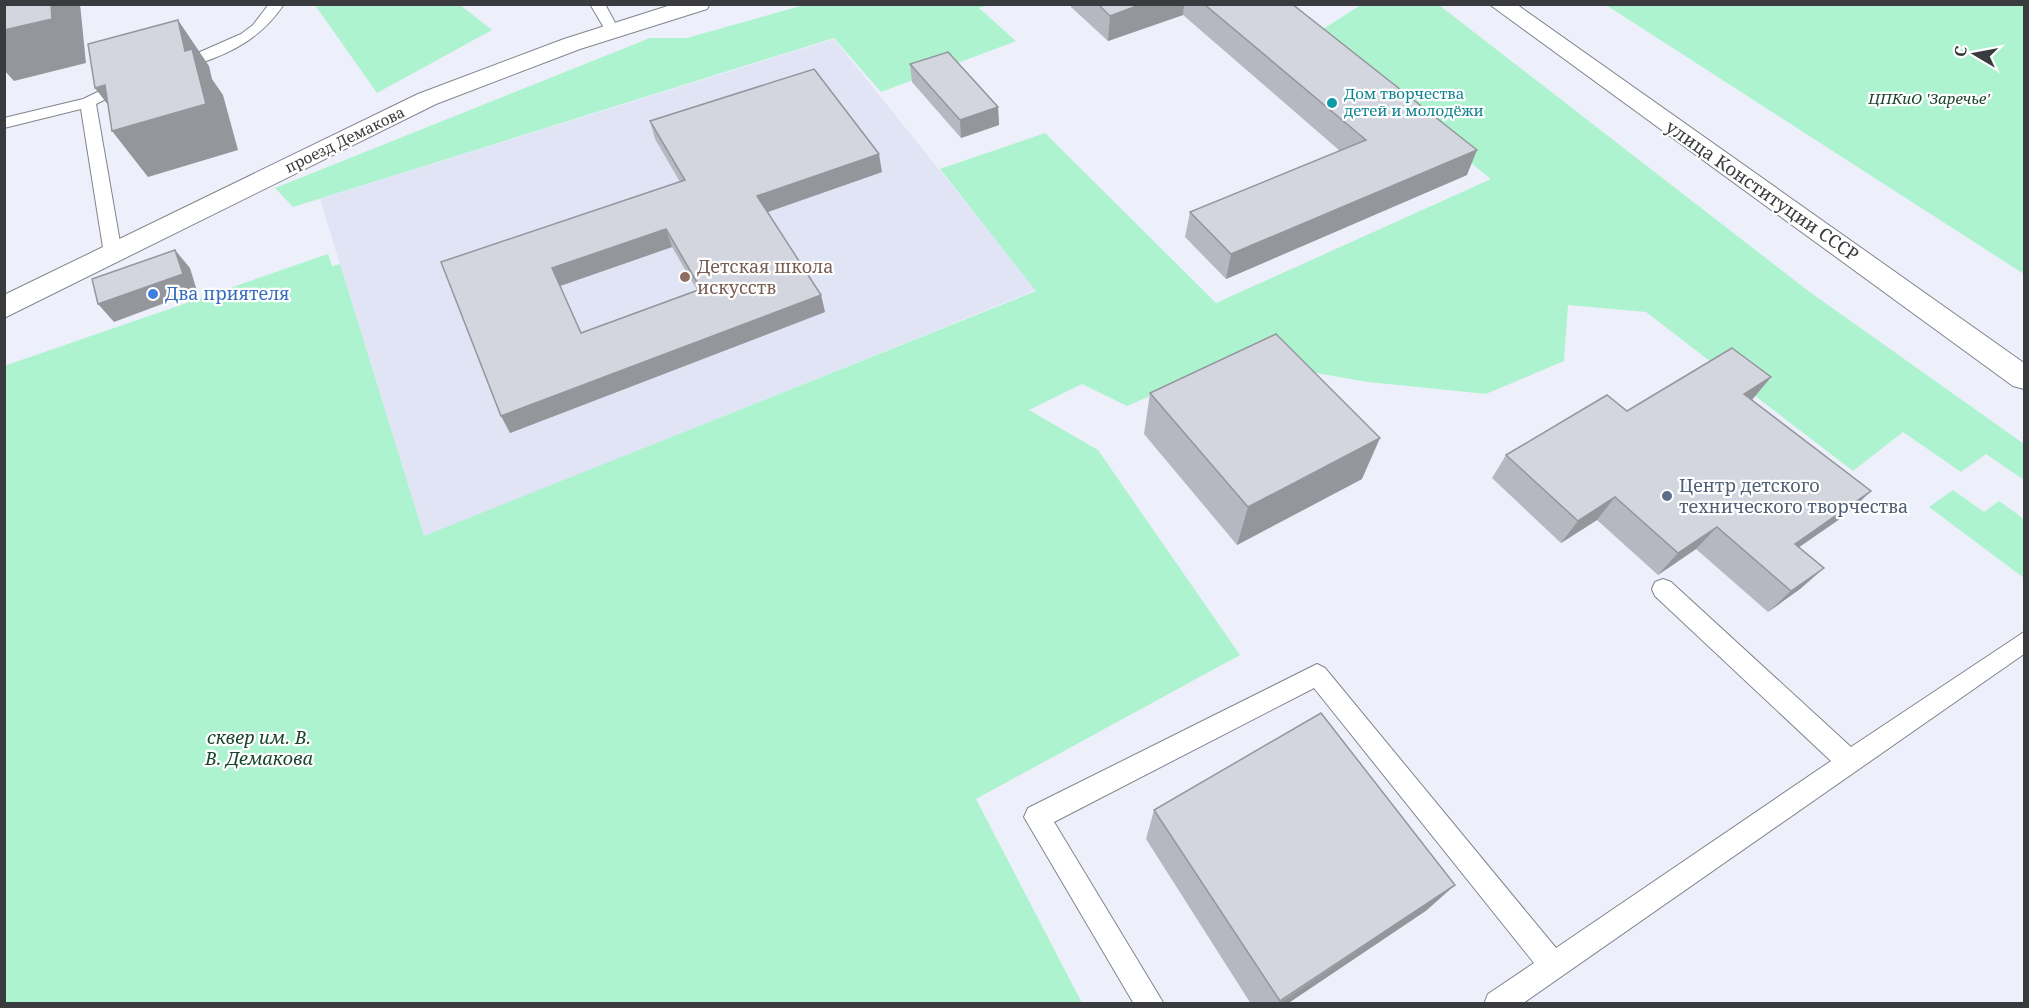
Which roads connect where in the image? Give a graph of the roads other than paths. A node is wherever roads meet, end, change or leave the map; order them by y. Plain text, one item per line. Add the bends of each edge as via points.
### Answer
1 (276, 4) edge
2 (597, 4) edge
3 (699, 4) edge
4 (1500, 4) edge
5 (612, 30) junction
6 (161, 70) edge
7 (140, 77) edge
8 (88, 102) junction
9 (4, 123) edge
10 (113, 254) junction
11 (4, 308) edge
12 (2025, 378) edge
13 (1663, 589) dead end
14 (2025, 642) edge
15 (1848, 761) junction
16 (1553, 965) junction
17 (1150, 1004) edge
18 (1498, 1004) edge

1 - 6 lane via 269,19 255,33 224,50
2 - 5 lane
3 - 5 street, проезд Демакова
4 - 12 street, улица Конституции СССР
5 - 10 street, проезд Демакова via 427,99
7 - 8 lane
8 - 9 lane
8 - 10 lane
10 - 11 street, проезд Демакова
13 - 15 lane
14 - 15 lane
15 - 16 lane
16 - 17 lane via 1317,675 1037,817
16 - 18 lane

